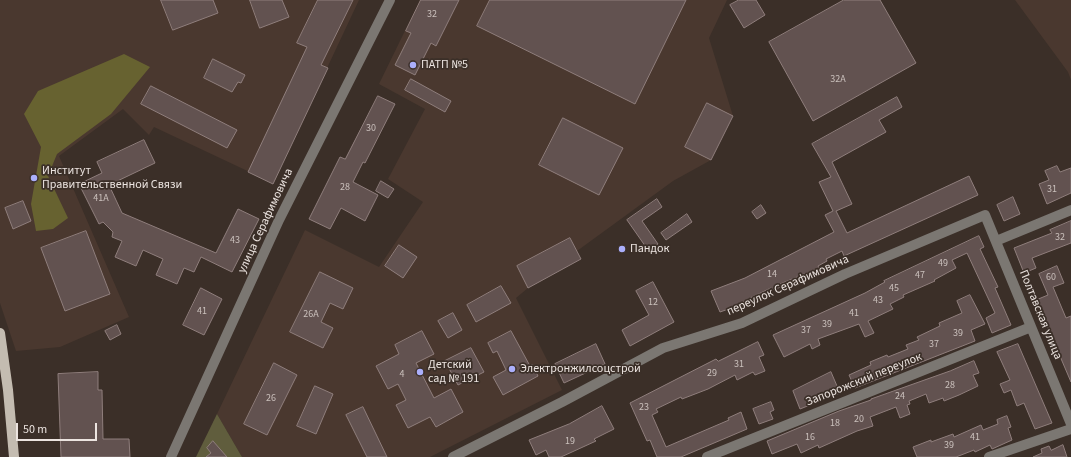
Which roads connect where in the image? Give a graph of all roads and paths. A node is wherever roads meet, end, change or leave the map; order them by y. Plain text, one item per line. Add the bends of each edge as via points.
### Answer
1 (390, 0) edge
2 (1071, 210) edge
3 (985, 215) joint
4 (996, 241) junction
5 (1031, 327) junction
6 (0, 333) edge
7 (1071, 424) edge
8 (1071, 428) edge
9 (14, 457) edge
10 (171, 457) edge
11 (453, 457) edge
12 (707, 457) edge
13 (989, 457) edge

1 - 10 street, улица Серафимовича via 280,220
2 - 4 street
3 - 4 street, Полтавская улица
3 - 11 street, переулок Серафимовича via 845,274 742,323 663,348
4 - 5 street, Полтавская улица
5 - 7 street, Полтавская улица
5 - 12 street, Запорожский переулок
6 - 9 main road
8 - 13 street

